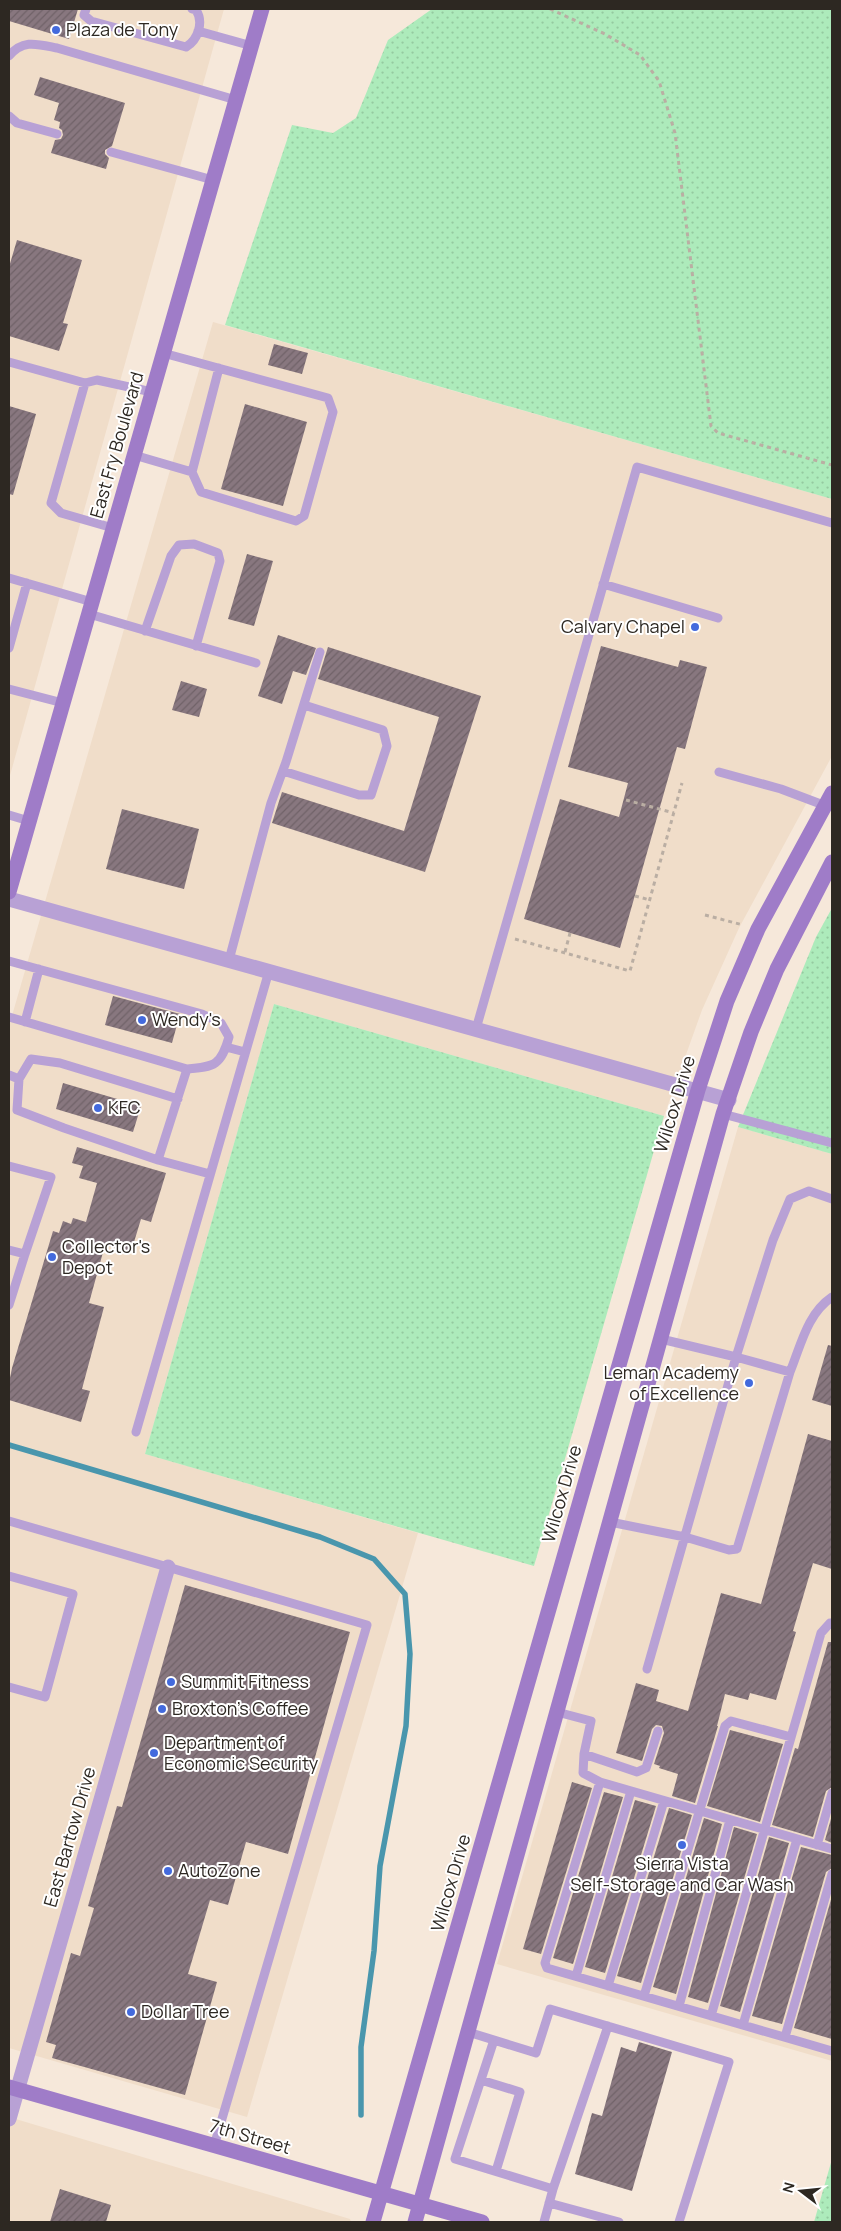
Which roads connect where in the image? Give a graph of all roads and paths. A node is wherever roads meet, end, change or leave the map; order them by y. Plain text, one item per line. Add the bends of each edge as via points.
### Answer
1 (86, 9) edge
2 (192, 9) edge
3 (262, 9) edge
4 (550, 9) edge
5 (198, 31) junction
6 (252, 46) junction
7 (9, 56) edge
8 (236, 100) junction
9 (9, 116) edge
10 (57, 134) dead end
11 (111, 152) dead end
12 (213, 180) junction
13 (163, 353) junction
14 (9, 362) edge
15 (219, 368) junction
16 (84, 383) junction
17 (152, 392) junction
18 (134, 455) junction
19 (832, 465) edge
20 (192, 472) junction
21 (832, 523) edge
22 (113, 528) junction
23 (9, 578) edge
24 (27, 583) junction
25 (603, 584) junction
26 (90, 608) junction
27 (718, 618) dead end
28 (145, 631) junction
29 (196, 646) junction
30 (9, 648) edge
31 (320, 652) dead end
32 (256, 663) dead end
33 (9, 689) edge
34 (63, 703) junction
35 (304, 705) junction
36 (283, 772) junction
37 (719, 772) dead end
38 (682, 783) dead end
39 (829, 799) edge
40 (626, 800) dead end
41 (674, 813) junction
42 (9, 815) edge
43 (29, 821) junction
44 (832, 862) edge
45 (9, 892) edge
46 (635, 896) dead end
47 (9, 899) edge
48 (650, 900) junction
49 (705, 915) dead end
50 (758, 929) junction
51 (570, 933) dead end
52 (502, 935) junction
53 (565, 952) junction
54 (229, 960) junction
55 (9, 961) edge
56 (39, 969) junction
57 (269, 971) junction
58 (9, 1017) edge
59 (25, 1022) junction
60 (476, 1029) junction
61 (226, 1047) junction
62 (246, 1052) junction
63 (187, 1069) junction
64 (9, 1075) edge
65 (19, 1080) junction
66 (698, 1090) junction
67 (178, 1099) junction
68 (726, 1107) junction
69 (832, 1143) edge
70 (158, 1160) junction
71 (9, 1166) edge
72 (210, 1174) junction
73 (832, 1199) edge
74 (9, 1250) edge
75 (25, 1254) junction
76 (832, 1297) edge
77 (9, 1305) edge
78 (661, 1339) junction
79 (736, 1357) junction
80 (790, 1372) junction
81 (136, 1432) dead end
82 (9, 1521) edge
83 (610, 1522) junction
84 (685, 1537) junction
85 (168, 1566) junction
86 (9, 1576) edge
87 (832, 1623) edge
88 (647, 1669) dead end
89 (9, 1687) edge
90 (557, 1712) junction
91 (658, 1731) dead end
92 (791, 1737) junction
93 (584, 1754) junction
94 (600, 1782) junction
95 (631, 1791) junction
96 (832, 1793) edge
97 (664, 1801) junction
98 (699, 1811) junction
99 (730, 1820) junction
100 (764, 1830) junction
101 (797, 1839) junction
102 (817, 1845) junction
103 (832, 1849) edge
104 (832, 1874) edge
105 (576, 1976) junction
106 (608, 1986) junction
107 (644, 1996) junction
108 (679, 2006) junction
109 (711, 2016) junction
110 (743, 2025) junction
111 (608, 2026) junction
112 (468, 2032) junction
113 (785, 2037) junction
114 (494, 2040) junction
115 (832, 2051) edge
116 (481, 2080) junction
117 (13, 2089) edge
118 (9, 2119) edge
119 (214, 2146) junction
120 (496, 2171) junction
121 (553, 2189) junction
122 (382, 2194) junction
123 (549, 2202) junction
124 (420, 2205) junction
125 (374, 2222) edge
126 (415, 2222) edge
127 (482, 2222) edge
128 (544, 2222) edge
129 (619, 2222) edge
130 (679, 2222) edge

1 - 5 lane via 84,15 91,21 186,47 194,42
2 - 5 lane via 200,15
3 - 6 street, East Fry Boulevard
4 - 19 path via 605,34 640,55 659,81 675,133 711,426 718,433
5 - 6 lane
6 - 8 street, East Fry Boulevard
7 - 8 lane via 16,47 32,44 57,48
8 - 12 street, East Fry Boulevard
9 - 10 lane via 17,123
11 - 12 lane
12 - 13 street, East Fry Boulevard
13 - 15 lane
13 - 17 street, East Fry Boulevard
14 - 16 lane
15 - 20 lane
15 - 20 lane via 328,398 333,412 304,516 296,521 201,492
16 - 17 lane via 96,380
16 - 22 lane via 51,502 61,512
17 - 18 street, East Fry Boulevard
18 - 20 lane
18 - 22 street, East Fry Boulevard
21 - 25 lane via 637,467
22 - 26 street, East Fry Boulevard
23 - 24 lane
24 - 26 lane
24 - 30 lane
25 - 27 lane
25 - 52 lane
26 - 28 lane
26 - 34 street, East Fry Boulevard
28 - 29 lane
28 - 29 lane via 171,556 179,545 194,544 218,553 220,561
29 - 32 lane
31 - 35 lane
33 - 34 lane
34 - 43 street, East Fry Boulevard
35 - 36 lane
35 - 36 lane via 383,730 387,746 370,795 359,796
36 - 54 lane via 271,803
37 - 39 lane
38 - 41 path
39 - 50 street, Wilcox Drive
40 - 41 path
41 - 48 path
42 - 43 lane
43 - 45 street, East Fry Boulevard
44 - 68 street via 777,969 751,1032
46 - 48 path
47 - 54 street
48 - 53 path via 630,971
49 - 50 path
50 - 66 street, Wilcox Drive via 727,1001
51 - 53 path
52 - 53 path
52 - 60 lane
54 - 57 street
55 - 56 lane
56 - 59 lane
56 - 61 lane via 202,1014 221,1023 229,1037
57 - 60 street
57 - 62 lane
58 - 59 lane
59 - 63 lane
60 - 66 street
61 - 62 lane
61 - 63 lane via 223,1057 207,1068
62 - 72 lane
63 - 67 lane
64 - 65 lane
65 - 67 lane via 31,1059 60,1063
65 - 70 lane via 17,1110
66 - 68 street
66 - 122 street, Wilcox Drive
67 - 70 lane
68 - 69 lane
68 - 78 street
70 - 72 lane
71 - 75 lane via 50,1177
72 - 81 lane
73 - 79 lane via 809,1191 790,1199 773,1240
74 - 75 lane
75 - 77 lane
76 - 80 lane via 811,1318
78 - 79 lane
78 - 83 street
79 - 80 lane
79 - 84 lane
80 - 84 lane via 737,1549 729,1550
82 - 85 lane
83 - 84 lane
83 - 90 street
84 - 88 lane
85 - 117 street, East Bartow Drive
85 - 119 lane via 366,1625
86 - 89 lane via 74,1594 45,1697
87 - 92 lane via 821,1633
90 - 93 lane via 591,1721
90 - 112 street
91 - 93 lane via 646,1768 637,1772
92 - 98 lane via 731,1721 725,1726
92 - 100 lane
93 - 94 lane via 583,1773
94 - 95 lane
94 - 105 lane via 545,1963 547,1968
95 - 97 lane
95 - 105 lane
96 - 102 lane
97 - 98 lane
97 - 106 lane
98 - 99 lane
98 - 107 lane
99 - 100 lane
99 - 108 lane
100 - 101 lane
100 - 109 lane
101 - 102 lane
101 - 110 lane
102 - 103 lane
104 - 113 lane
105 - 106 lane
106 - 107 lane
107 - 108 lane
108 - 109 lane
109 - 110 lane
110 - 113 lane
111 - 114 lane via 550,2009 536,2052
111 - 121 lane
111 - 130 lane via 729,2062
112 - 114 lane
112 - 124 street
113 - 115 lane
114 - 116 lane
116 - 120 lane via 520,2092
116 - 120 lane via 455,2159
117 - 118 street, East Bartow Drive
117 - 119 street, 7th Street
119 - 122 street, 7th Street
120 - 121 lane
121 - 123 lane
122 - 124 street, 7th Street
122 - 125 street, Wilcox Drive
123 - 128 lane
123 - 129 lane
124 - 126 street
124 - 127 street, 7th Street

